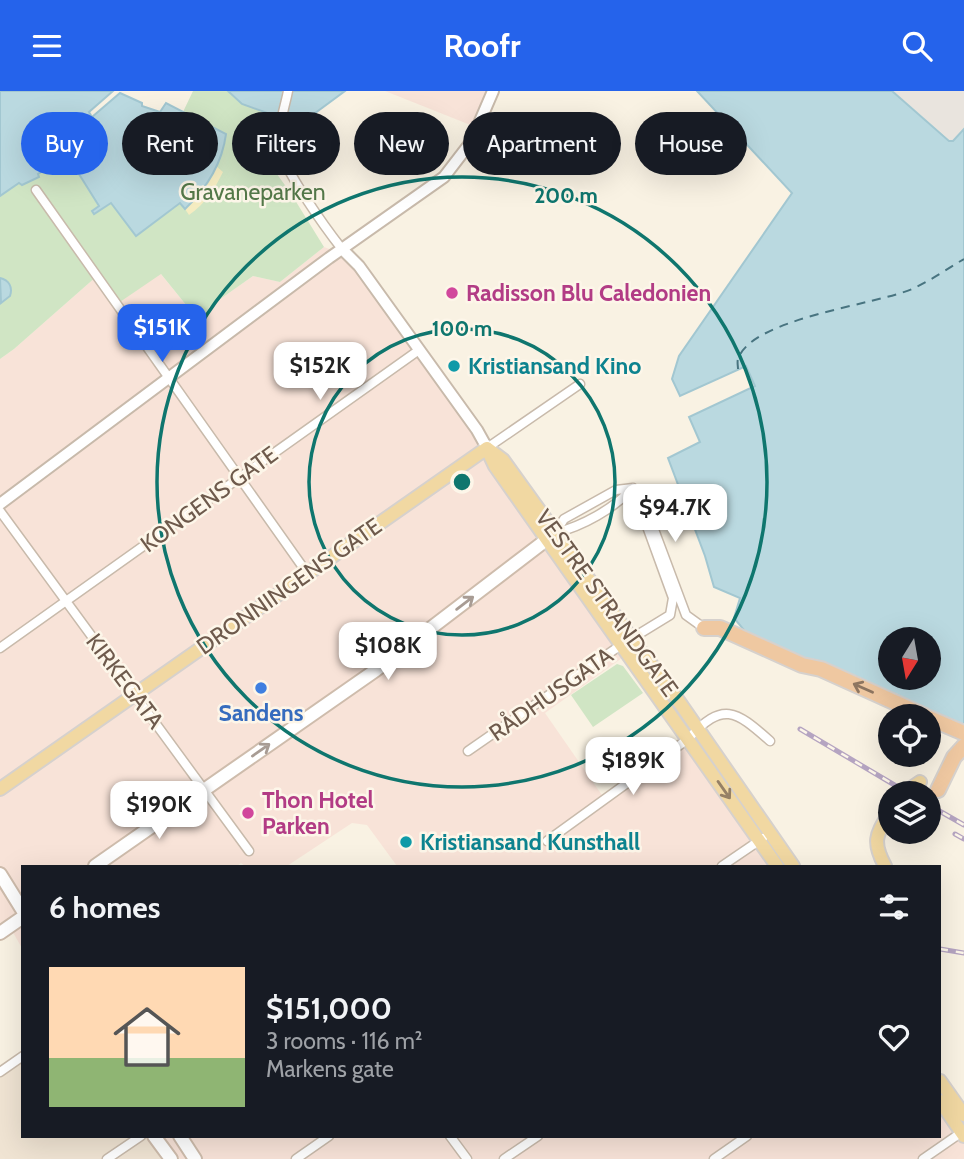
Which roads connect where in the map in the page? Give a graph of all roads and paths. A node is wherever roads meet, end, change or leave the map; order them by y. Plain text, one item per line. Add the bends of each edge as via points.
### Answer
1 (289, 91) edge
2 (493, 91) edge
3 (36, 190) dead end
4 (342, 249) junction
5 (419, 350) junction
6 (170, 378) junction
7 (580, 384) dead end
8 (487, 448) junction
9 (239, 477) junction
10 (633, 488) junction
11 (0, 504) edge
12 (0, 511) edge
13 (551, 538) junction
14 (307, 573) junction
15 (66, 602) junction
16 (704, 628) joint
17 (626, 642) junction
18 (0, 648) edge
19 (136, 694) junction
20 (898, 704) edge
21 (941, 723) edge
22 (964, 733) edge
23 (693, 734) junction
24 (771, 741) dead end
25 (964, 746) edge
26 (468, 751) dead end
27 (941, 784) edge
28 (0, 789) edge
29 (205, 789) junction
30 (878, 835) edge
31 (764, 837) junction
32 (547, 841) dead end
33 (249, 851) dead end
34 (96, 865) edge
35 (723, 865) edge
36 (777, 865) edge
37 (792, 865) edge
38 (885, 865) edge
39 (0, 874) edge
40 (21, 908) edge
41 (21, 919) edge
42 (0, 933) edge
43 (21, 1057) edge
44 (0, 1072) edge
45 (941, 1082) edge
46 (941, 1102) edge
47 (964, 1115) edge
48 (963, 1134) edge
49 (138, 1138) edge
50 (155, 1138) edge
51 (181, 1138) edge
52 (327, 1138) edge
53 (451, 1138) edge
54 (535, 1138) edge
55 (744, 1138) edge
56 (107, 1159) edge
57 (171, 1159) edge
58 (195, 1159) edge
59 (296, 1159) edge
60 (467, 1159) edge
61 (504, 1159) edge
62 (714, 1159) edge
63 (923, 1159) edge

1 - 4 street via 281,152 299,188
2 - 4 street via 471,142 444,177
3 - 6 street
4 - 5 street, VESTRE STRANDGATE
4 - 6 street
5 - 8 street, VESTRE STRANDGATE
5 - 9 street, KONGENS GATE
6 - 9 street
6 - 11 street
7 - 8 street, DRONNINGENS GATE
8 - 13 main road, VESTRE STRANDGATE via 495,466
8 - 14 main road, DRONNINGENS GATE
9 - 14 street
9 - 15 street, KONGENS GATE
10 - 13 street via 619,502
10 - 16 street via 646,508 686,615
10 - 17 street, RÅDHUSGATA via 673,599 670,615
12 - 15 street, KIRKEGATA
13 - 17 main road, VESTRE STRANDGATE
29 -> 13 main road via 376,670
14 - 19 main road, DRONNINGENS GATE
15 - 18 street, KONGENS GATE
15 - 19 street, KIRKEGATA
20 -> 16 highway via 720,628
17 - 23 main road, VESTRE STRANDGATE
17 - 26 street, RÅDHUSGATA
19 - 28 main road, DRONNINGENS GATE
19 - 29 street, KIRKEGATA
21 - 22 highway
23 - 24 street via 714,716 730,713 748,721
23 - 31 main road, VESTRE STRANDGATE
23 - 32 street
25 - 27 highway
29 - 33 street, KIRKEGATA
29 - 34 main road
30 - 38 main road via 876,843
31 - 35 street
31 - 36 main road, VESTRE STRANDGATE
31 - 37 main road, VESTRE STRANDGATE
39 - 40 main road
41 - 42 main road
43 - 44 street
45 - 47 main road
46 - 48 main road
48 - 63 street
49 - 56 street
50 - 57 main road
51 - 58 main road
52 - 59 street
53 - 60 street
54 - 61 street
55 - 62 street

